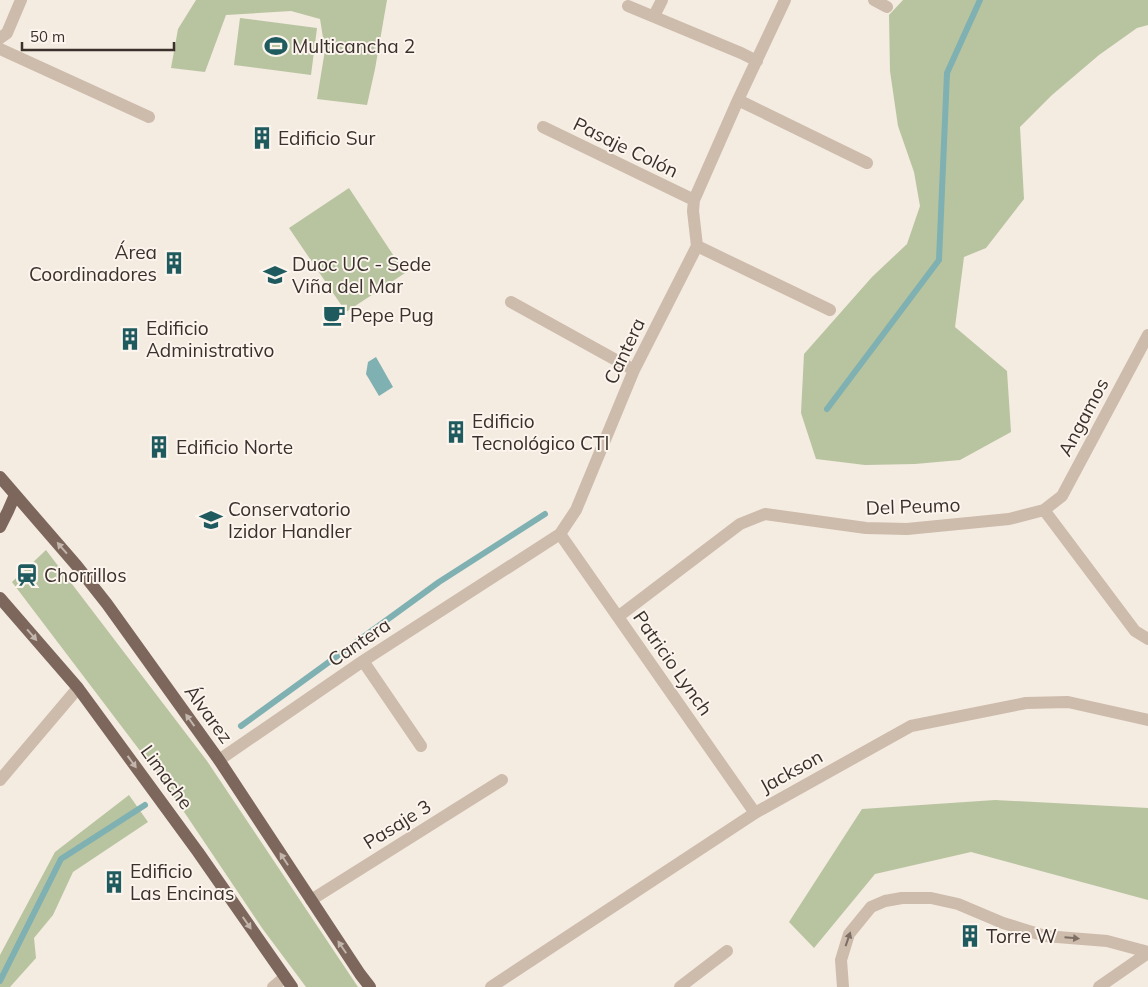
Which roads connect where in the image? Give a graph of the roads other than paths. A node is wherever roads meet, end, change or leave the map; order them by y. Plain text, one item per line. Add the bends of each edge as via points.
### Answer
1 (21, 0) edge
2 (662, 0) edge
3 (786, 0) edge
4 (874, 0) edge
5 (628, 6) dead end
6 (888, 6) dead end
7 (654, 16) junction
8 (0, 38) edge
9 (0, 50) edge
10 (757, 61) junction
11 (738, 100) junction
12 (149, 118) dead end
13 (542, 127) dead end
14 (867, 163) dead end
15 (694, 200) junction
16 (698, 246) junction
17 (511, 302) dead end
18 (830, 310) dead end
19 (1148, 335) edge
20 (634, 370) junction
21 (0, 477) edge
22 (15, 494) junction
23 (1044, 510) junction
24 (0, 527) edge
25 (560, 534) junction
26 (0, 598) edge
27 (618, 616) junction
28 (1148, 639) edge
29 (363, 661) junction
30 (78, 688) junction
31 (1148, 720) edge
32 (421, 746) dead end
33 (219, 760) junction
34 (0, 780) edge
35 (502, 780) dead end
36 (755, 814) junction
37 (311, 900) junction
38 (727, 950) dead end
39 (1148, 953) edge
40 (288, 982) edge
41 (273, 987) edge
42 (370, 987) edge
43 (491, 987) edge
44 (680, 987) edge
45 (843, 987) edge
46 (1100, 987) edge

1 - 8 street via 7,33
2 - 7 street
3 - 10 street
4 - 6 street
5 - 7 street
7 - 10 street
9 - 12 street
10 - 11 street
11 - 14 street
11 - 15 street
13 - 15 street, Pasaje Colón
15 - 16 street
16 - 18 street
16 - 20 street, Cantera
17 - 20 street
19 - 23 street, Angamos via 1062,496
20 - 25 street, Cantera via 576,510
21 - 22 main road, Álvarez
22 - 24 main road
33 -> 22 main road, Álvarez via 107,604
23 - 27 street, Del Peumo via 1009,519 907,529 866,528 764,514 740,524
23 - 28 street via 1135,631
25 - 27 street, Patricio Lynch
25 - 29 street, Cantera
26 -> 30 main road, Limache
27 - 36 street, Patricio Lynch
29 - 32 street
29 - 33 street, Cantera
30 - 34 street
30 -> 40 main road, Limache
31 - 36 street, Jackson via 1068,702 1026,703 911,726
37 -> 33 main road, Álvarez
35 - 37 street, Pasaje 3
36 - 43 street, Jackson
42 -> 37 main road, Álvarez
38 - 44 street
45 -> 39 street via 842,960 849,934 871,907 902,898 932,898 958,904 1045,936 1107,941
39 - 46 street
40 - 41 street

